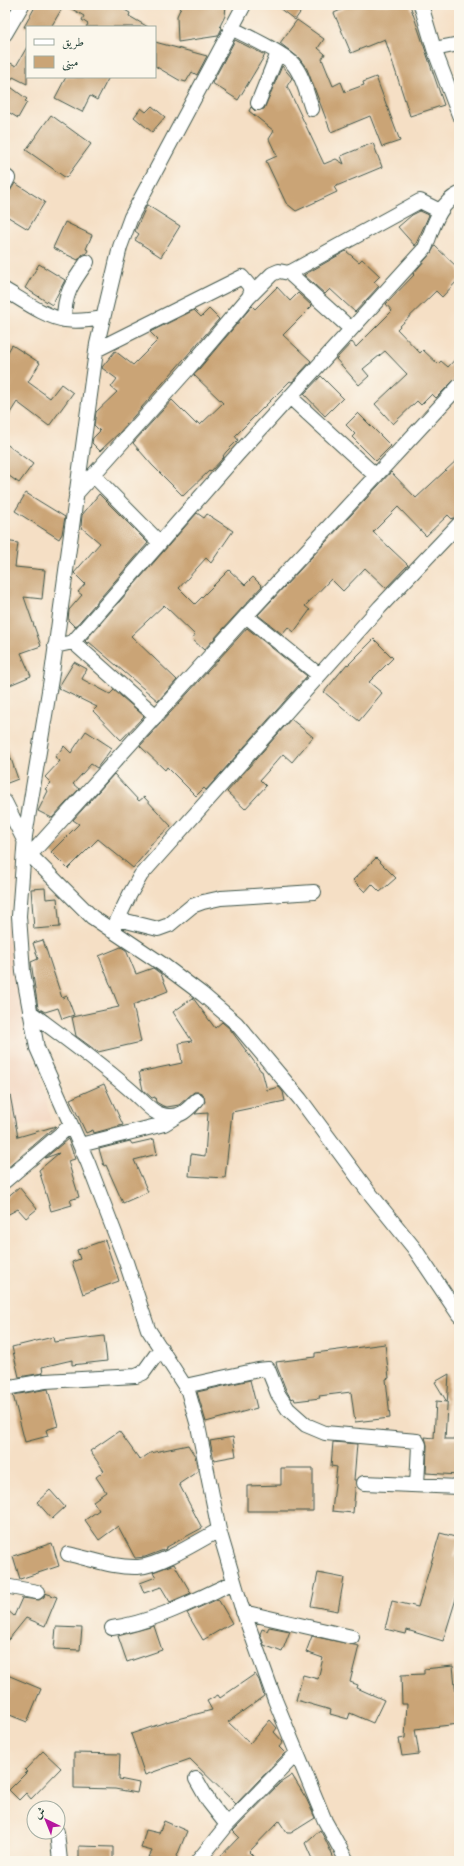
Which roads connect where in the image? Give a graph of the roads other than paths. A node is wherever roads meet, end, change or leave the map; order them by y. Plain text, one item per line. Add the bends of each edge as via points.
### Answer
1 (22, 5) edge
2 (244, 5) edge
3 (421, 5) edge
4 (231, 28) junction
5 (5, 34) edge
6 (459, 44) edge
7 (434, 49) junction
8 (278, 53) junction
9 (258, 104) dead end
10 (312, 109) dead end
11 (459, 115) edge
12 (5, 176) edge
13 (5, 184) edge
14 (459, 194) edge
15 (440, 211) junction
16 (87, 262) dead end
17 (289, 273) junction
18 (5, 290) edge
19 (249, 297) junction
20 (103, 318) junction
21 (64, 320) junction
22 (351, 329) junction
23 (96, 350) junction
24 (459, 386) edge
25 (290, 397) junction
26 (93, 475) junction
27 (376, 476) junction
28 (76, 494) junction
29 (459, 524) edge
30 (160, 543) junction
31 (246, 616) junction
32 (73, 642) junction
33 (55, 646) junction
34 (320, 675) junction
35 (156, 716) junction
36 (5, 802) edge
37 (26, 848) junction
38 (314, 892) dead end
39 (115, 925) junction
40 (30, 1012) junction
41 (197, 1100) dead end
42 (177, 1115) junction
43 (71, 1125) junction
44 (80, 1145) junction
45 (5, 1181) edge
46 (459, 1315) edge
47 (161, 1348) junction
48 (185, 1386) junction
49 (5, 1388) edge
50 (364, 1483) dead end
51 (417, 1485) junction
52 (459, 1487) edge
53 (219, 1530) junction
54 (68, 1554) dead end
55 (234, 1582) junction
56 (5, 1586) edge
57 (37, 1592) dead end
58 (243, 1612) junction
59 (112, 1628) dead end
60 (352, 1637) dead end
61 (296, 1753) junction
62 (196, 1779) dead end
63 (227, 1825) junction
64 (58, 1840) edge
65 (345, 1860) edge
66 (60, 1861) edge
67 (198, 1861) edge

1 - 5 street
2 - 4 street
3 - 7 street
4 - 8 street
4 - 20 street via 131,217 120,247
6 - 7 street
7 - 11 street
8 - 9 street
8 - 10 street via 293,64
12 - 13 street via 8,178
14 - 15 street via 451,198
15 - 17 street via 420,201
15 - 22 street via 425,248
16 - 21 street via 67,295
17 - 19 street via 279,271 272,274
17 - 22 street
18 - 21 street
19 - 23 street via 252,289 242,277
19 - 26 street
20 - 21 street
20 - 23 street
22 - 25 street
23 - 28 street
24 - 27 street
25 - 27 street
25 - 30 street
26 - 28 street
26 - 30 street
27 - 31 street
28 - 33 street
29 - 34 street
30 - 32 street
31 - 34 street
31 - 35 street
32 - 33 street
32 - 35 street
33 - 37 street
34 - 39 street via 141,875
35 - 37 street
36 - 37 street
37 - 39 street via 92,917
37 - 40 street via 20,916 23,972
38 - 39 street via 221,898 203,902 192,906 169,925 158,929
39 - 46 street via 241,1028 300,1099 414,1248
40 - 42 street via 112,1074 157,1114 168,1117
40 - 43 street via 37,1048
41 - 42 street via 186,1112
42 - 44 street via 164,1124
43 - 44 street
43 - 45 street
44 - 47 street via 126,1262 148,1329
47 - 48 street
47 - 49 street via 143,1373 136,1376 45,1381
48 - 51 street via 268,1369 278,1394 288,1409 306,1425 325,1433 417,1441
48 - 53 street via 198,1426
50 - 51 street
51 - 52 street
53 - 54 street via 156,1562 139,1567
53 - 55 street
55 - 58 street
55 - 59 street via 159,1616
56 - 57 street
58 - 60 street
58 - 61 street
61 - 63 street
61 - 65 street
62 - 63 street via 209,1802
63 - 67 street
64 - 66 street

